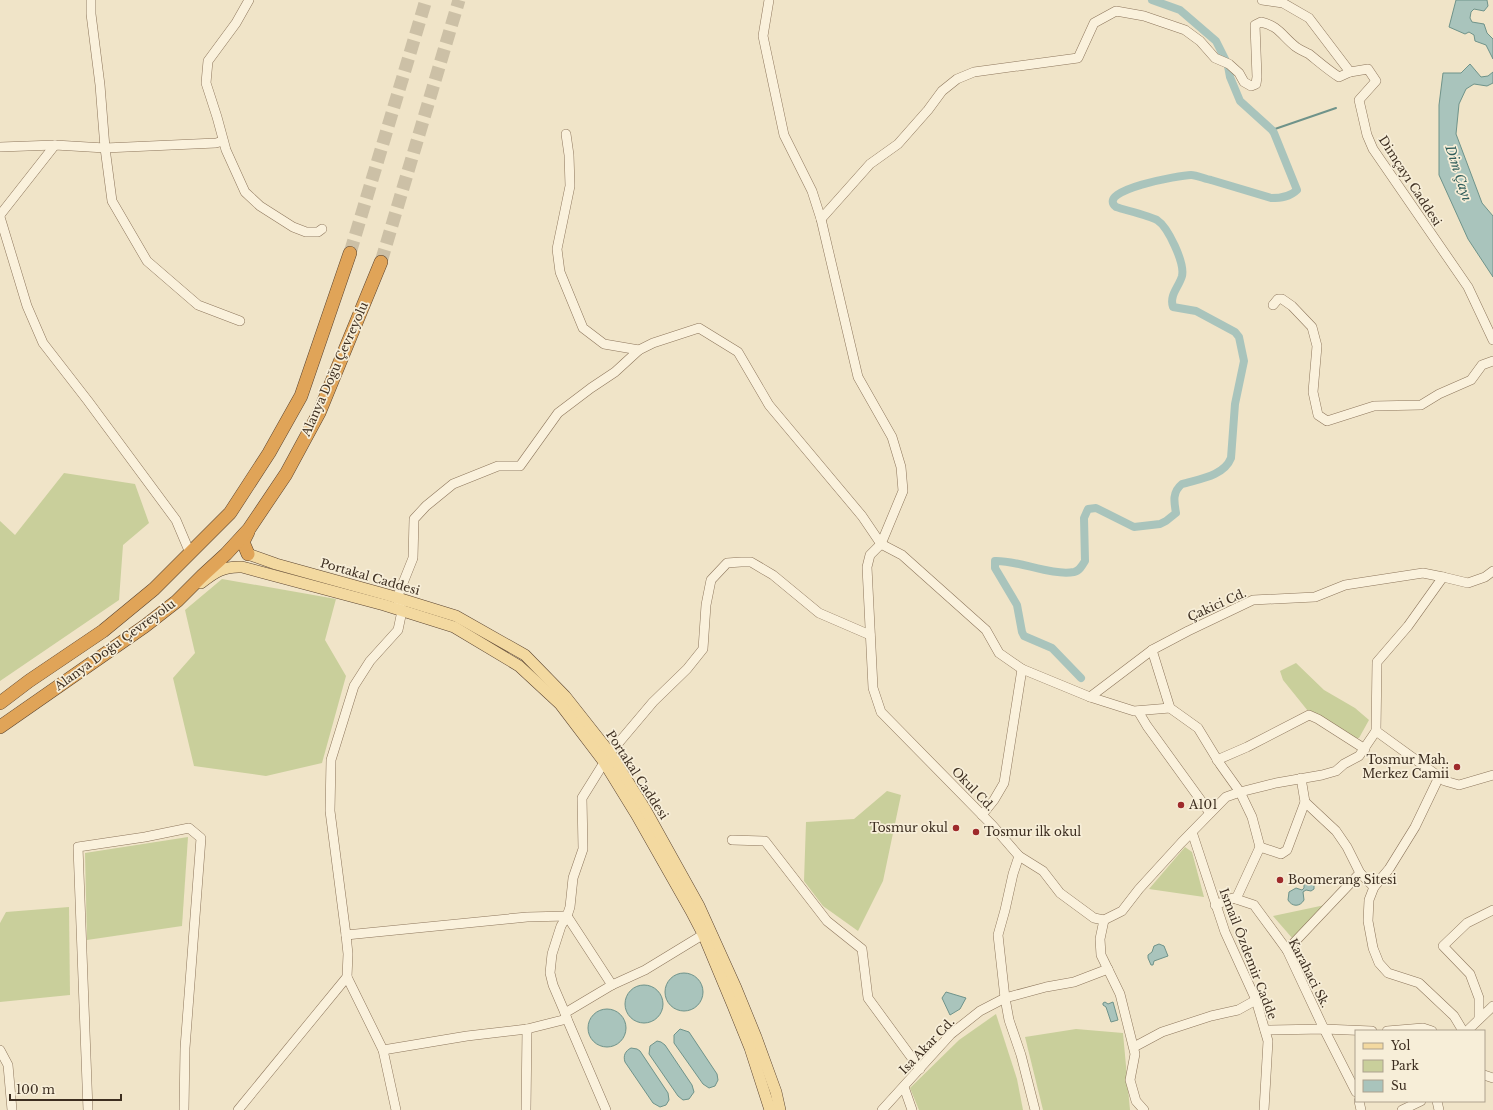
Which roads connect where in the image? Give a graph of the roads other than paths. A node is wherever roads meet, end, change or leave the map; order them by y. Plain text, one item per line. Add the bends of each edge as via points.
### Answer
1 (91, 0) edge
2 (249, 0) edge
3 (769, 0) edge
4 (1262, 0) edge
5 (1350, 72) junction
6 (566, 134) dead end
7 (223, 141) junction
8 (55, 145) junction
9 (0, 147) edge
10 (105, 148) junction
11 (0, 216) edge
12 (821, 219) junction
13 (322, 229) dead end
14 (350, 253) tunnel mouth
15 (381, 262) tunnel mouth
16 (1273, 305) dead end
17 (240, 321) dead end
18 (1493, 340) edge
19 (639, 350) junction
20 (1493, 361) edge
21 (249, 529) junction
22 (881, 544) junction
23 (190, 552) junction
24 (248, 554) joint
25 (1493, 571) edge
26 (1443, 577) junction
27 (397, 598) junction
28 (177, 600) junction
29 (402, 610) junction
30 (870, 635) junction
31 (1152, 650) junction
32 (1022, 669) junction
33 (1090, 697) junction
34 (0, 703) edge
35 (1170, 708) junction
36 (1138, 711) junction
37 (0, 727) edge
38 (1376, 731) junction
39 (1365, 748) junction
40 (607, 757) junction
41 (1217, 760) junction
42 (1493, 775) edge
43 (1440, 777) junction
44 (1301, 778) junction
45 (1240, 792) junction
46 (1305, 802) junction
47 (1210, 813) junction
48 (982, 815) junction
49 (1192, 832) junction
50 (732, 840) dead end
51 (1260, 847) junction
52 (1019, 856) junction
53 (1360, 873) junction
54 (1374, 887) junction
55 (1236, 899) junction
56 (1215, 905) junction
57 (1493, 910) edge
58 (567, 916) junction
59 (1104, 920) junction
60 (706, 932) junction
61 (346, 935) junction
62 (1287, 950) junction
63 (1108, 969) junction
64 (347, 977) junction
65 (612, 985) junction
66 (1005, 998) junction
67 (1256, 1000) junction
68 (1493, 1006) edge
69 (566, 1016) junction
70 (1479, 1019) junction
71 (528, 1029) junction
72 (1324, 1029) junction
73 (1265, 1030) junction
74 (1355, 1030) edge
75 (1399, 1030) edge
76 (1429, 1030) edge
77 (1462, 1030) edge
78 (1468, 1030) edge
79 (1134, 1047) junction
80 (0, 1050) edge
81 (383, 1050) junction
82 (920, 1070) junction
83 (904, 1087) junction
84 (1355, 1090) edge
85 (1419, 1102) edge
86 (12, 1110) edge
87 (88, 1110) edge
88 (184, 1110) edge
89 (238, 1110) edge
90 (396, 1110) edge
91 (526, 1110) edge
92 (606, 1110) edge
93 (770, 1110) edge
94 (780, 1110) edge
95 (882, 1110) edge
96 (912, 1110) edge
97 (1035, 1110) edge
98 (1144, 1110) edge
99 (1264, 1110) edge
100 (1402, 1110) edge

1 - 10 street
2 - 7 street via 236,23 208,61 206,83
3 - 12 street, Okul Cd. via 763,36 784,134 812,191
4 - 5 street via 1283,3 1309,18
5 - 12 street via 1339,77 1296,47 1279,30 1261,22 1255,25 1257,77 1256,84 1251,86 1244,82 1239,73 1227,63 1215,58 1200,41 1185,30 1144,16 1116,11 1094,23 1078,58 974,72 956,79 942,91 898,144 870,164
5 - 18 street, Dimçayı Caddesi via 1368,69 1376,81 1359,100 1373,149 1468,287
6 - 19 street via 570,186 557,249 560,272 583,328 604,344
7 - 10 street
7 - 13 street via 245,192 260,206 293,227 306,232 318,232
8 - 9 street
8 - 10 street
8 - 11 street
10 - 17 street via 112,201 146,261 198,305
11 - 23 street via 27,306 43,343 176,520
12 - 22 street, Okul Cd. via 858,377 892,437 901,467 903,491
14 - 23 highway, Alanya Doğu Çevreyolu via 301,396 269,453 230,513
15 - 21 highway, Alanya Doğu Çevreyolu via 319,413 286,474
16 - 20 street via 1278,299 1282,299 1312,327 1317,346 1313,392 1318,415 1327,421 1374,406 1421,405 1471,380 1482,366
19 - 22 street via 699,328 738,352 770,405 862,516
19 - 27 street via 615,372 558,413 520,466 498,466 453,484 426,506 414,519 413,558
21 - 24 highway via 243,542
21 - 28 highway, Alanya Doğu Çevreyolu
22 - 30 street, Okul Cd. via 870,555 867,567
22 - 32 street via 902,555 986,630 999,653
23 - 34 highway, Alanya Doğu Çevreyolu via 154,589 103,631
24 - 27 main road, Portakal Caddesi
25 - 26 street, Çakici Cd. via 1468,583
26 - 31 street, Çakici Cd. via 1423,573 1345,585 1315,597 1253,600
26 - 38 street via 1408,626 1377,662
27 - 29 street
27 - 40 main road, Portakal Caddesi via 456,616 525,655 565,696
28 - 29 main road, Portakal Caddesi via 231,566
28 - 37 highway, Alanya Doğu Çevreyolu via 145,626
29 - 40 main road, Portakal Caddesi via 454,627 519,666 560,704
29 - 61 street via 398,630 370,661 354,686 331,760 330,811
30 - 40 street via 819,613 773,575 751,562 727,563 711,580 706,605 703,649 687,669 653,702
30 - 48 street, Okul Cd. via 872,688 881,712
31 - 33 street, Çakici Cd.
31 - 35 street
32 - 33 street
32 - 48 street via 1004,783
33 - 36 street
35 - 36 street
35 - 41 street via 1198,728
36 - 47 street
38 - 39 street
38 - 43 street
39 - 41 street via 1309,716
39 - 44 street via 1359,756 1336,771 1322,776
40 - 58 street via 582,798 583,849 573,878
40 - 60 main road, Portakal Caddesi via 648,815 699,906
41 - 45 street
42 - 43 street via 1458,785
43 - 54 street via 1415,827 1389,869
44 - 45 street
44 - 46 street
45 - 47 street via 1226,797
45 - 51 street via 1252,817
46 - 51 street via 1287,850 1281,854
46 - 53 street via 1336,831
47 - 49 street
48 - 52 street, Okul Cd.
49 - 56 street, Ismail Ôzdemir Cadde
49 - 59 street via 1122,911
50 - 82 street via 765,841 827,921 862,949 868,998
51 - 55 street
52 - 59 street, Okul Cd. via 1043,871 1060,893 1094,918
52 - 66 street via 998,935
53 - 54 street
53 - 62 street
54 - 77 street via 1368,900 1368,921 1373,948 1379,963 1388,974 1419,983 1454,1016
55 - 56 street
55 - 62 street, Karahaci Sk. via 1254,905
56 - 67 street, Ismail Ôzdemir Cadde via 1224,932
57 - 70 street via 1467,923 1443,946 1470,974 1479,998
58 - 61 street via 527,917
58 - 65 street
58 - 69 street via 552,954 550,973
59 - 63 street via 1100,939 1101,955
60 - 65 street via 645,970
60 - 93 main road, Portakal Caddesi via 750,1048
60 - 94 main road, Portakal Caddesi via 756,1037
61 - 64 street
62 - 72 street, Karahaci Sk.
63 - 66 street, Isa Akar Cd. via 1074,982
63 - 79 street via 1120,994
64 - 81 street
64 - 89 street
65 - 69 street
66 - 82 street, Isa Akar Cd. via 980,1011 952,1034
66 - 97 street
67 - 73 street, Ismail Ôzdemir Cadde
67 - 79 street via 1238,1010 1162,1032
68 - 70 street
69 - 71 street
69 - 92 street
70 - 78 street
71 - 81 street
71 - 91 street
72 - 73 street
72 - 74 street
72 - 84 street, Karahaci Sk.
73 - 99 street, Ismail Ôzdemir Cadde via 1268,1041
75 - 76 street
79 - 98 street via 1136,1054 1130,1080 1136,1101
80 - 86 street via 8,1065
81 - 90 street
82 - 83 street, Isa Akar Cd.
83 - 95 street, Isa Akar Cd.
83 - 96 street
85 - 100 street
87 - 88 street via 78,847 189,828 201,838 185,1048

